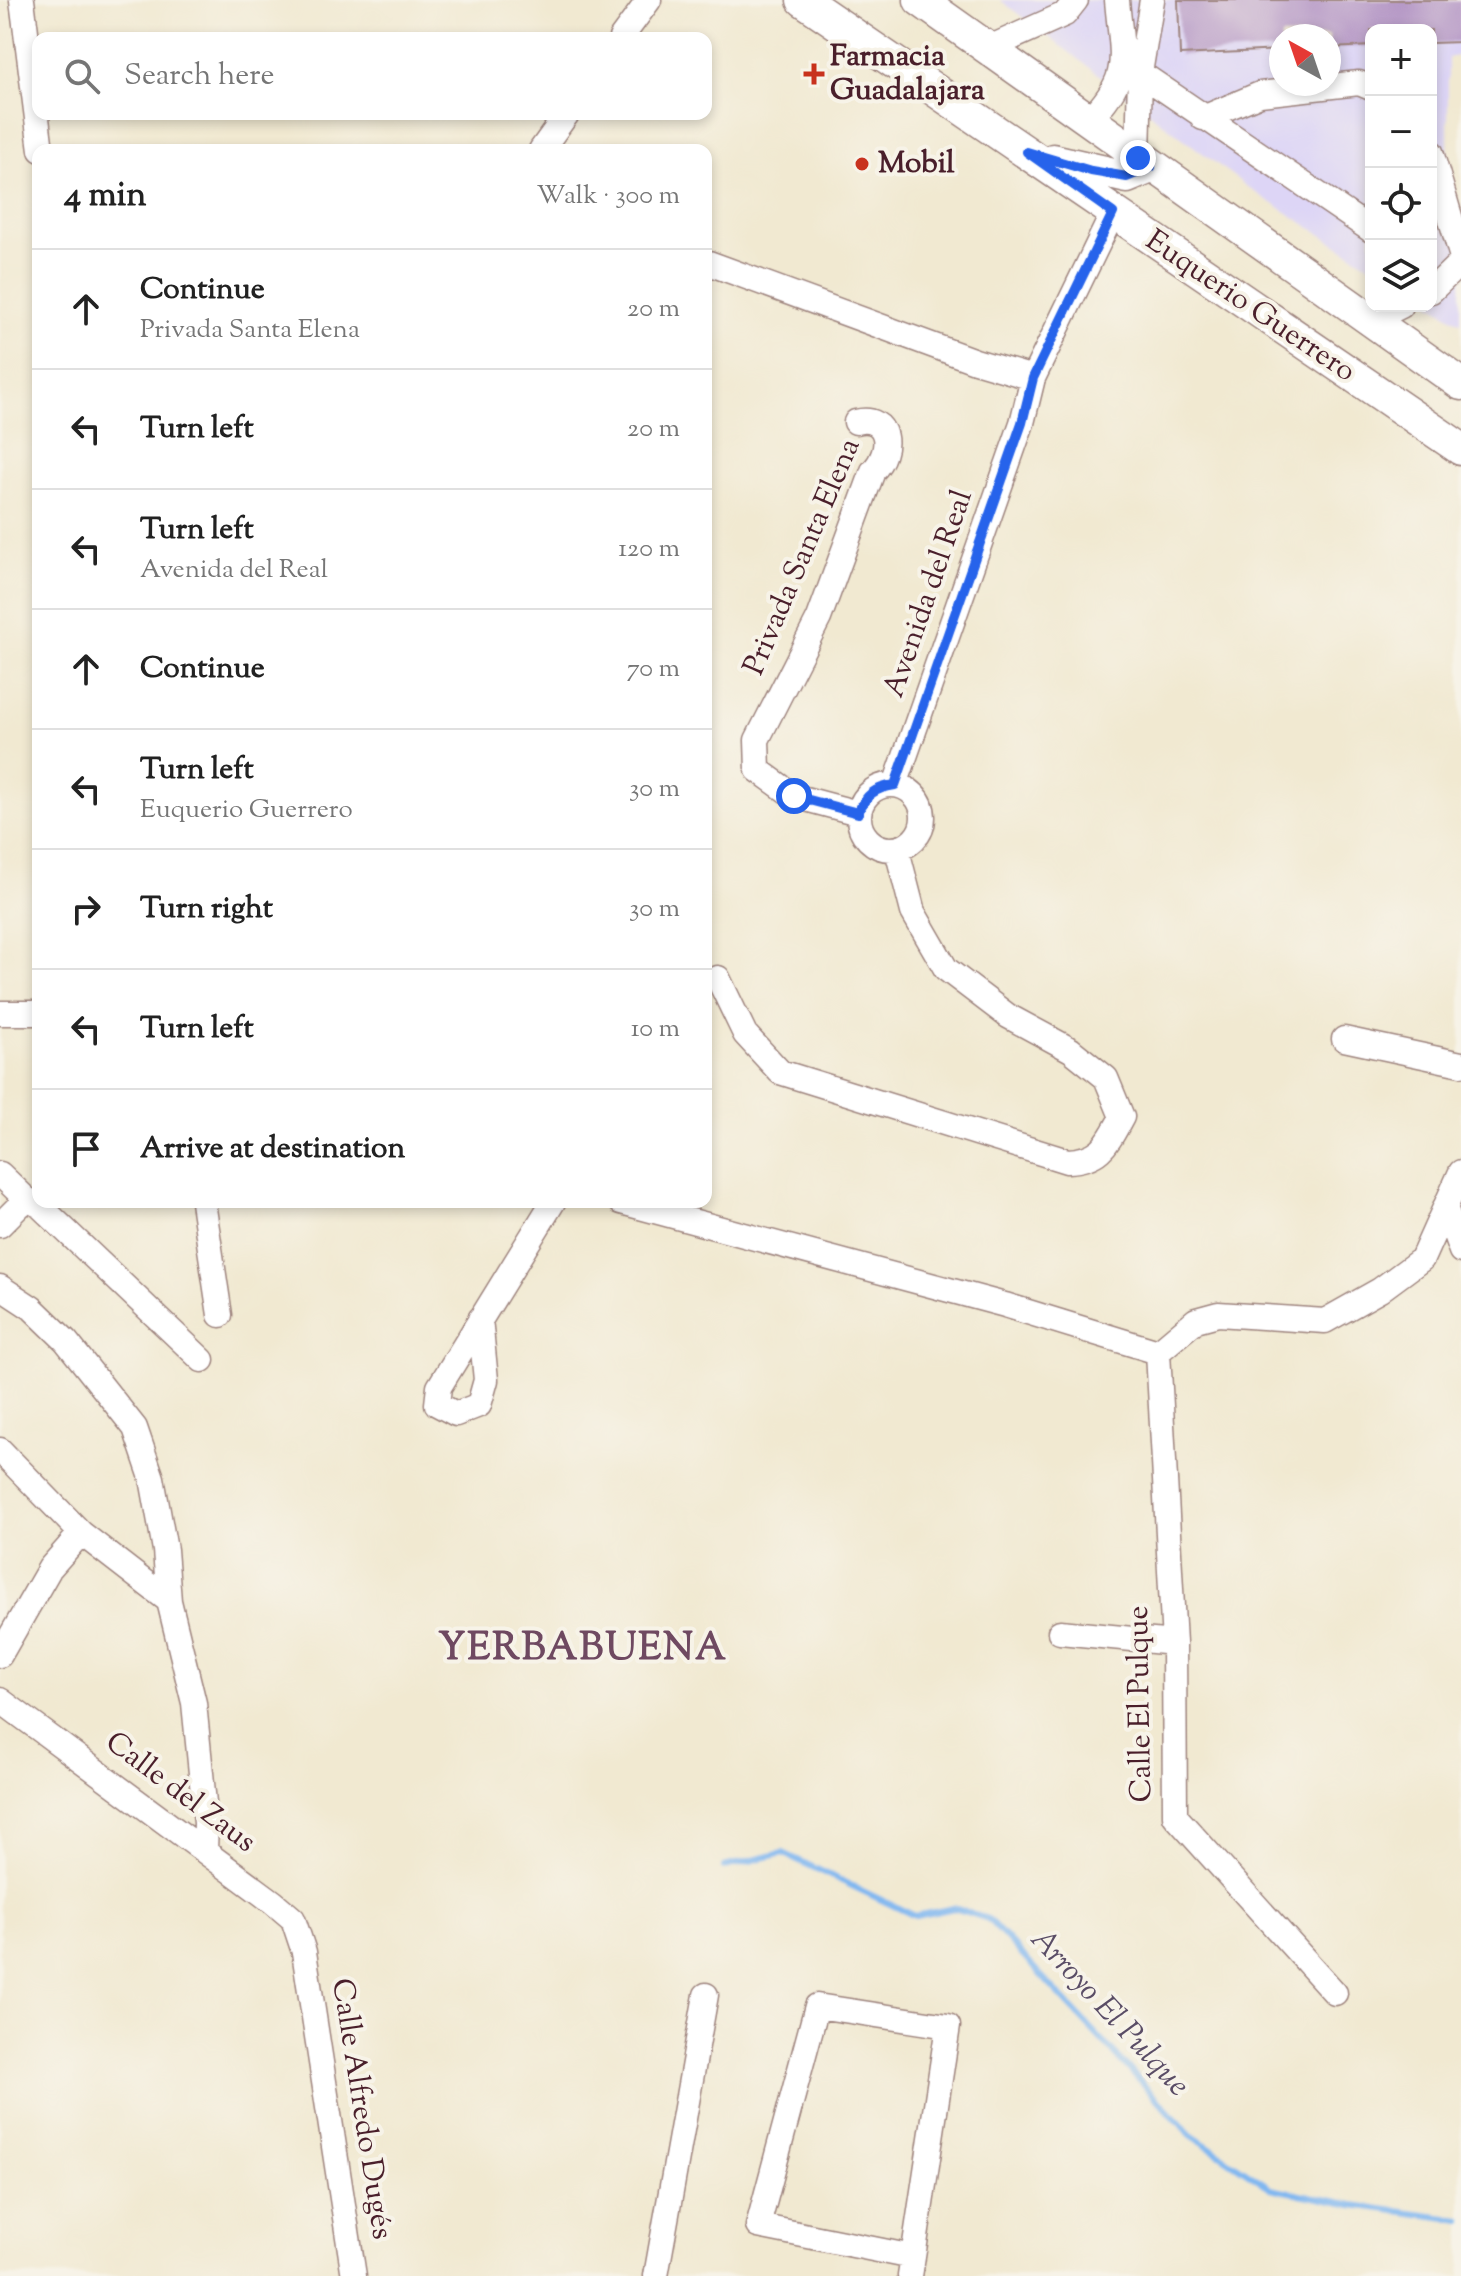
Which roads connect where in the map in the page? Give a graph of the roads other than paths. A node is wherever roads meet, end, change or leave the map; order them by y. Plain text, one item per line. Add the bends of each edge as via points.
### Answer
1 (22, 0) edge
2 (649, 0) edge
3 (803, 0) edge
4 (849, 0) edge
5 (1076, 0) edge
6 (1117, 0) edge
7 (1152, 0) edge
8 (920, 1) edge
9 (625, 32) edge
10 (874, 48) junction
11 (989, 48) junction
12 (1140, 73) junction
13 (32, 79) edge
14 (1365, 86) edge
15 (1246, 100) junction
16 (1203, 118) junction
17 (37, 120) edge
18 (563, 120) edge
19 (1088, 121) junction
20 (40, 144) edge
21 (545, 144) edge
22 (1246, 147) junction
23 (1027, 152) junction
24 (1145, 162) junction
25 (1436, 168) edge
26 (1113, 213) junction
27 (1365, 226) edge
28 (1461, 254) edge
29 (1461, 262) edge
30 (712, 264) edge
31 (1437, 285) edge
32 (1389, 312) edge
33 (1371, 321) junction
34 (1033, 378) junction
35 (1461, 384) edge
36 (856, 422) dead end
37 (1461, 449) edge
38 (895, 785) junction
39 (858, 813) junction
40 (897, 850) junction
41 (718, 978) dead end
42 (0, 1013) edge
43 (32, 1013) edge
44 (1344, 1039) dead end
45 (1461, 1064) edge
46 (1461, 1172) edge
47 (0, 1174) edge
48 (26, 1199) junction
49 (32, 1202) edge
50 (1445, 1207) junction
51 (42, 1208) edge
52 (204, 1208) edge
53 (549, 1208) edge
54 (643, 1208) edge
55 (0, 1225) edge
56 (1461, 1251) edge
57 (0, 1287) edge
58 (220, 1315) dead end
59 (480, 1319) dead end
60 (1158, 1352) junction
61 (202, 1360) dead end
62 (0, 1450) edge
63 (81, 1533) junction
64 (169, 1601) junction
65 (1060, 1632) dead end
66 (1174, 1643) junction
67 (0, 1655) edge
68 (0, 1700) edge
69 (205, 1850) junction
70 (304, 1952) joint
71 (1335, 1993) dead end
72 (706, 1995) dead end
73 (912, 2267) edge
74 (354, 2276) edge
75 (656, 2276) edge

1 - 13 street
2 - 9 street
3 - 10 main road, Euquerio Guerrero
4 - 10 main road via 850,21
5 - 11 street via 1065,14
6 - 19 street via 1122,68 1112,95
7 - 12 street
8 - 11 main road, Euquerio Guerrero
10 - 23 main road, Euquerio Guerrero
11 - 19 main road, Euquerio Guerrero
12 - 16 street
12 - 24 street
14 - 15 street via 1260,94
15 - 16 street
15 - 22 street
16 - 22 street
17 - 20 street
18 - 21 street
19 - 24 main road, Euquerio Guerrero
22 - 27 street
23 - 24 main road via 1127,177
23 - 26 main road, Euquerio Guerrero
24 - 33 main road, Euquerio Guerrero
25 - 28 street
26 - 34 street, Avenida del Real
26 - 37 main road, Euquerio Guerrero
29 - 31 street
30 - 34 street
32 - 33 street
33 - 35 main road, Euquerio Guerrero
34 - 38 street, Avenida del Real via 1022,423
36 - 39 street, Privada Santa Elena via 867,419 880,426 887,451 873,471 819,618 757,740 758,770 770,779 794,796
38 - 39 street via 872,792
38 - 40 street via 912,792 922,807 923,826 913,842
39 - 40 street via 868,841
40 - 41 street via 913,912 946,969 1106,1078 1122,1117 1103,1152 1086,1161 1067,1161 780,1072 745,1034
42 - 43 street
44 - 45 street
46 - 50 street
47 - 48 street
48 - 49 street
48 - 55 street
50 - 56 street
50 - 60 street via 1422,1259 1325,1321 1218,1314 1196,1320
51 - 61 street
52 - 58 street
53 - 59 street
54 - 60 street
57 - 64 street via 32,1308 66,1341 135,1428 152,1478
60 - 66 street, Calle El Pulque
62 - 63 street
63 - 64 street
63 - 67 street via 50,1568
64 - 69 street via 194,1703
65 - 66 street
66 - 71 street, Calle El Pulque via 1175,1816
68 - 69 street, Calle del Zaus
69 - 70 street, Calle del Zaus via 293,1919
70 - 74 street, Calle Alfredo Dugés
72 - 75 street
73 - 73 street via 948,2026 817,2006 758,2226

